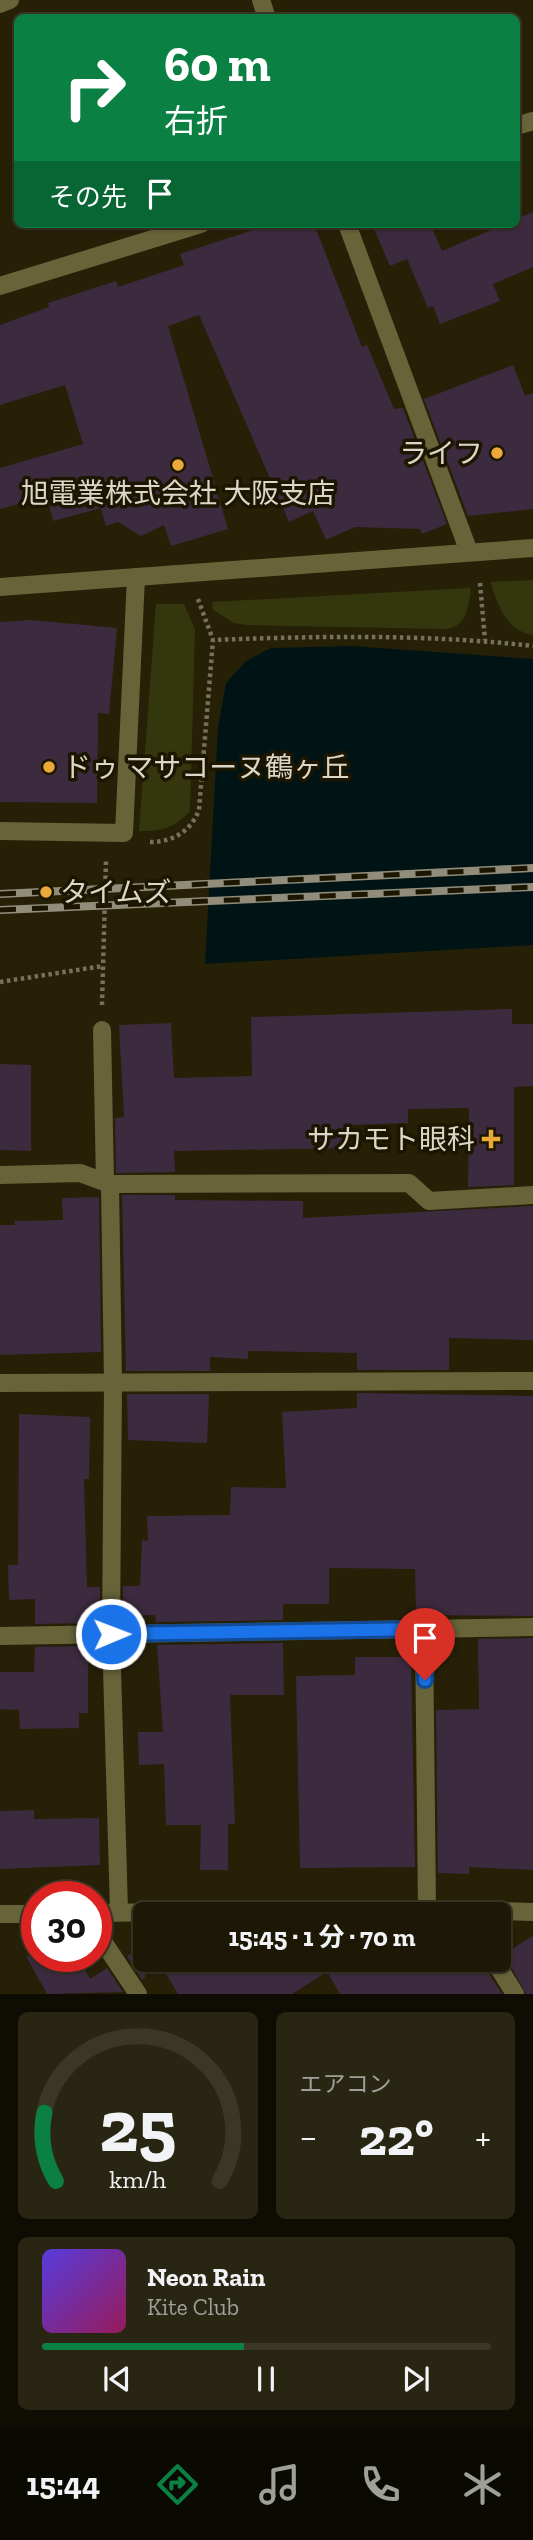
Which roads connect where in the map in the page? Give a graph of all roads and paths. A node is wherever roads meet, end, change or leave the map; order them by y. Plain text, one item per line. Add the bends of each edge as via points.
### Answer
1 (10, 0) edge
2 (0, 4) edge
3 (188, 228) edge
4 (348, 228) edge
5 (0, 286) edge
6 (533, 548) edge
7 (469, 552) junction
8 (136, 577) junction
9 (480, 583) dead end
10 (0, 587) edge
11 (198, 598) dead end
12 (212, 640) junction
13 (485, 640) junction
14 (533, 646) edge
15 (0, 831) edge
16 (115, 833) junction
17 (103, 966) junction
18 (0, 982) edge
19 (102, 1030) joint
20 (0, 1175) edge
21 (107, 1183) junction
22 (533, 1195) edge
23 (533, 1381) edge
24 (0, 1383) edge
25 (113, 1383) junction
26 (533, 1627) edge
27 (424, 1629) junction
28 (111, 1634) junction
29 (0, 1636) edge
30 (426, 1902) edge
31 (119, 1911) junction
32 (133, 1911) edge
33 (112, 1912) edge
34 (511, 1912) edge
35 (533, 1912) edge
36 (0, 1914) edge
37 (21, 1914) edge
38 (112, 1955) edge
39 (501, 1972) edge
40 (138, 1994) edge
41 (515, 1994) edge

1 - 2 street
3 - 5 street
4 - 7 street
6 - 7 street
7 - 8 street
8 - 10 street
8 - 16 street
9 - 13 path
11 - 12 path
12 - 13 path via 345,636
12 - 16 path via 199,810 194,824 163,842 140,842
13 - 14 path
15 - 16 street
16 - 17 path
17 - 18 path
17 - 19 path
19 - 21 street
20 - 21 street via 80,1173
21 - 22 street via 409,1183 429,1201
21 - 25 street
23 - 25 street
24 - 25 street
25 - 28 street
26 - 27 street
27 - 28 street
27 - 30 street
28 - 29 street
28 - 31 street
31 - 32 street
31 - 33 street
34 - 35 street
36 - 37 street
38 - 40 street
39 - 41 street

